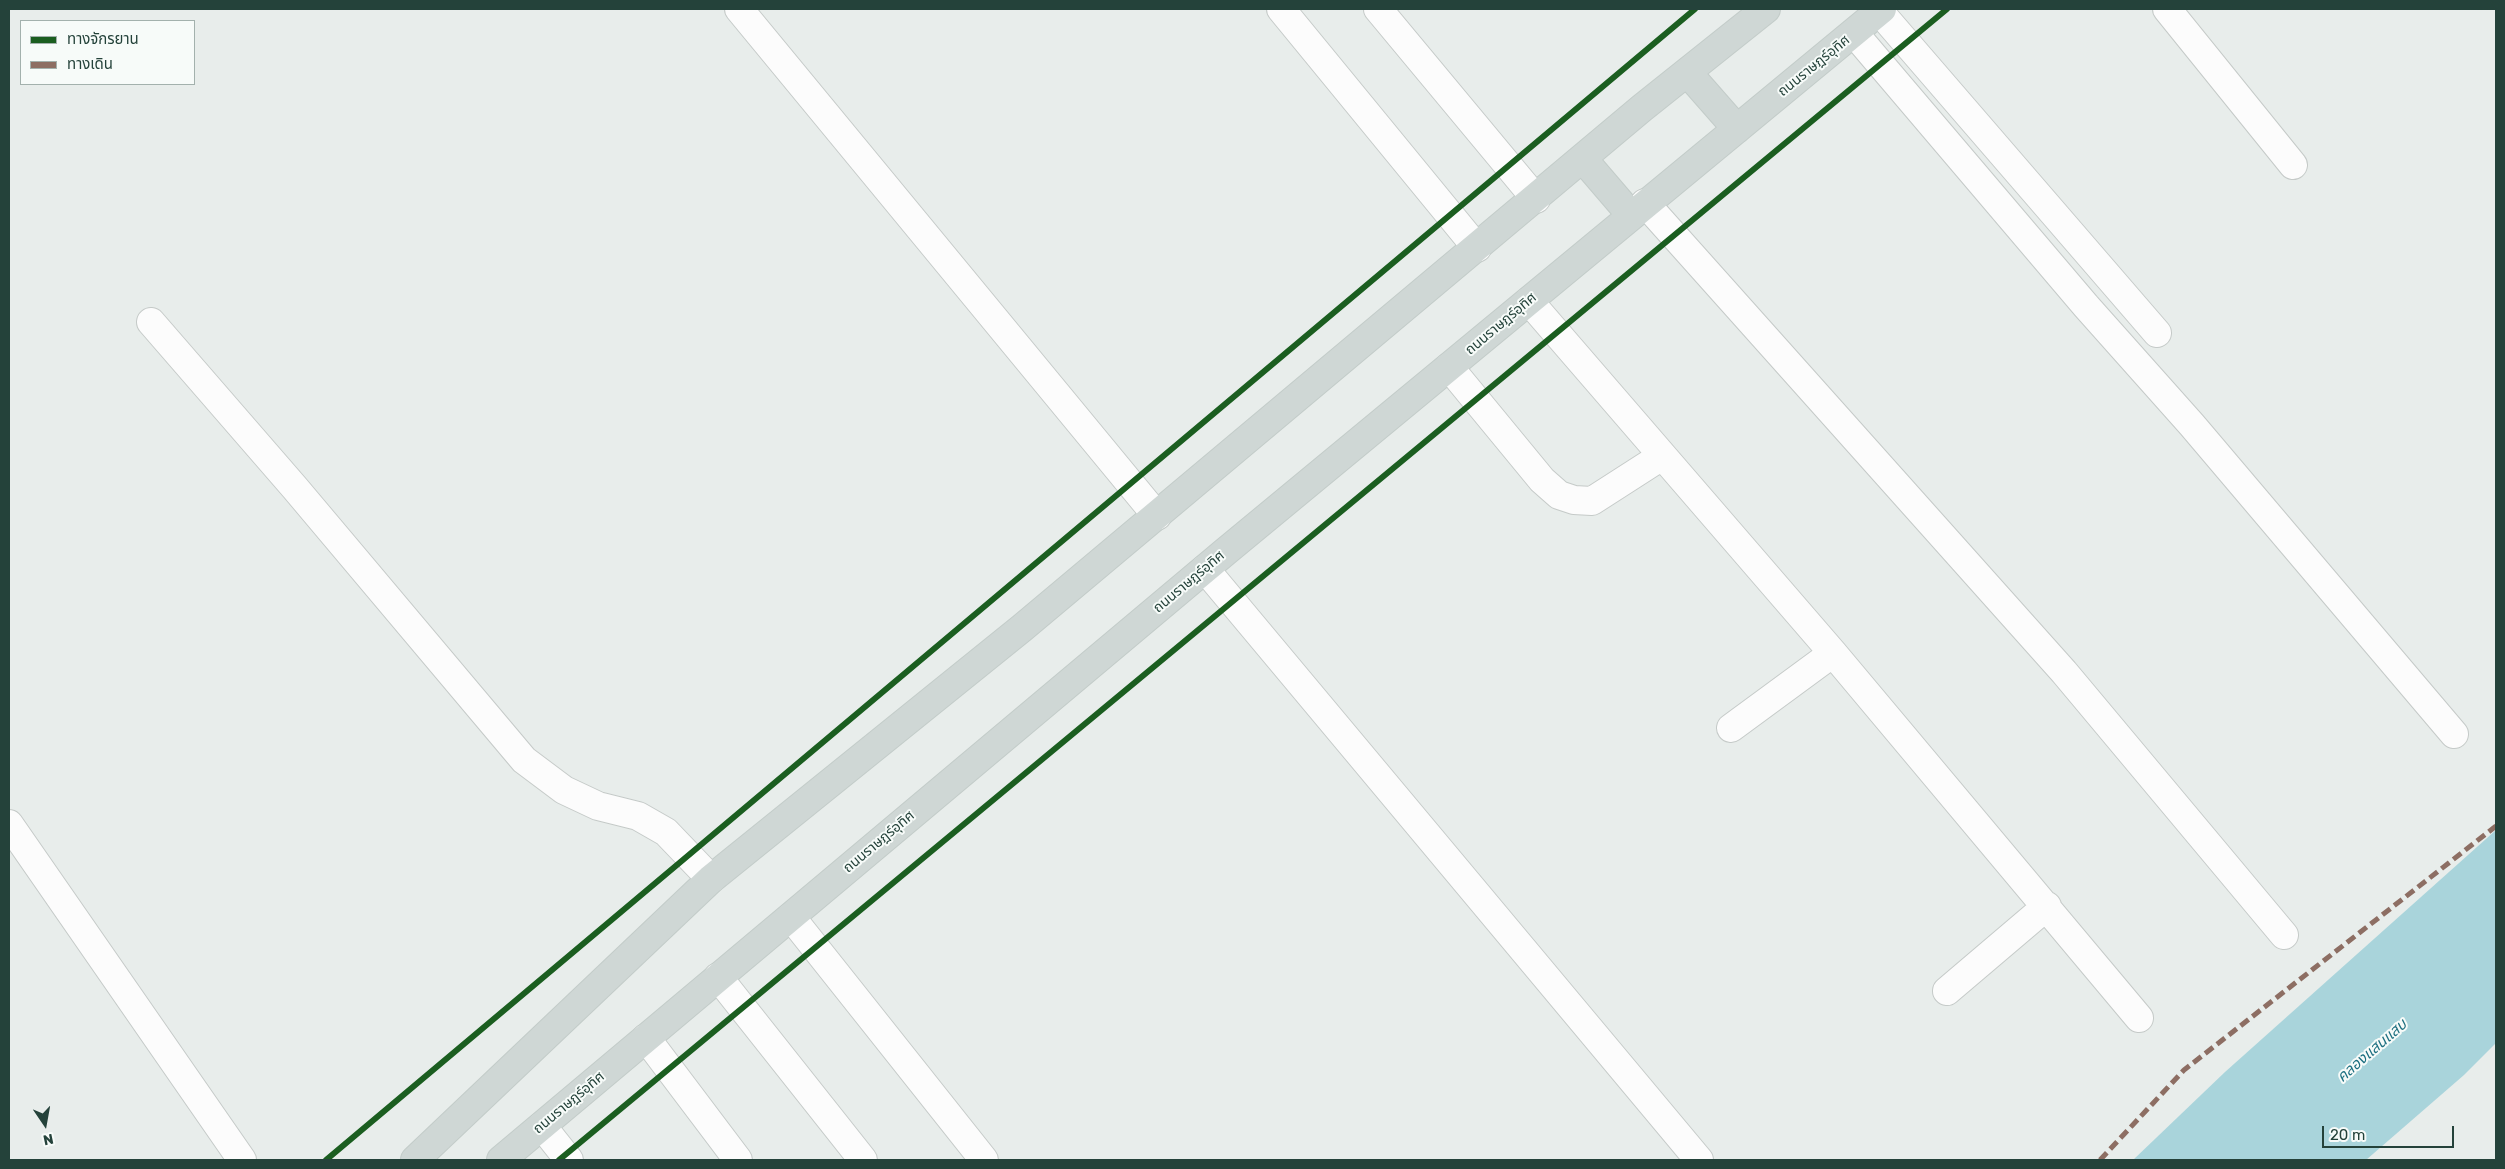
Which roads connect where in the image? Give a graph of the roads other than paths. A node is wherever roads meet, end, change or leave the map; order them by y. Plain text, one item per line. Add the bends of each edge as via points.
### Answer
1 (739, 9) edge
2 (1281, 9) edge
3 (1378, 9) edge
4 (1766, 9) edge
5 (2167, 9) edge
6 (1880, 10) edge
7 (1854, 33) junction
8 (1687, 72) junction
9 (1737, 129) junction
10 (1583, 159) junction
11 (2293, 165) dead end
12 (1536, 199) junction
13 (1638, 209) junction
14 (1477, 248) junction
15 (1529, 301) junction
16 (151, 322) dead end
17 (2157, 333) dead end
18 (1449, 367) junction
19 (1662, 456) junction
20 (1157, 516) junction
21 (1205, 568) junction
22 (1833, 653) junction
23 (1730, 728) dead end
24 (2454, 734) dead end
25 (9, 824) edge
26 (712, 879) junction
27 (2047, 906) junction
28 (791, 917) junction
29 (2284, 935) dead end
30 (718, 977) junction
31 (1947, 991) dead end
32 (2140, 1018) dead end
33 (646, 1038) junction
34 (542, 1126) junction
35 (242, 1160) edge
36 (415, 1160) edge
37 (501, 1160) edge
38 (569, 1160) edge
39 (738, 1160) edge
40 (863, 1160) edge
41 (984, 1160) edge
42 (1699, 1160) edge

1 - 20 street
2 - 14 street
3 - 12 street
4 - 8 main road
5 - 11 street
6 - 7 main road, ถนนราษฎร์อุทิศ
6 - 17 street
7 - 9 main road, ถนนราษฎร์อุทิศ
7 - 24 street
8 - 9 main road
8 - 10 main road
9 - 13 main road, ถนนราษฎร์อุทิศ
10 - 12 main road
10 - 13 main road
12 - 14 main road
13 - 15 main road, ถนนราษฎร์อุทิศ
13 - 29 street via 2064,672
14 - 20 main road
15 - 18 main road, ถนนราษฎร์อุทิศ
15 - 19 street
16 - 26 street via 524,760 564,790 598,806 638,816 666,832
18 - 19 street via 1542,480 1560,495 1592,501
18 - 21 main road, ถนนราษฎร์อุทิศ
19 - 22 street
20 - 26 main road
21 - 28 main road, ถนนราษฎร์อุทิศ
21 - 42 street
22 - 23 street
22 - 27 street
25 - 35 street
26 - 36 main road
27 - 31 street
27 - 32 street
28 - 30 main road, ถนนราษฎร์อุทิศ
28 - 41 street
30 - 33 main road, ถนนราษฎร์อุทิศ
30 - 40 street
33 - 34 main road, ถนนราษฎร์อุทิศ
33 - 39 street
34 - 37 main road, ถนนราษฎร์อุทิศ
34 - 38 street

